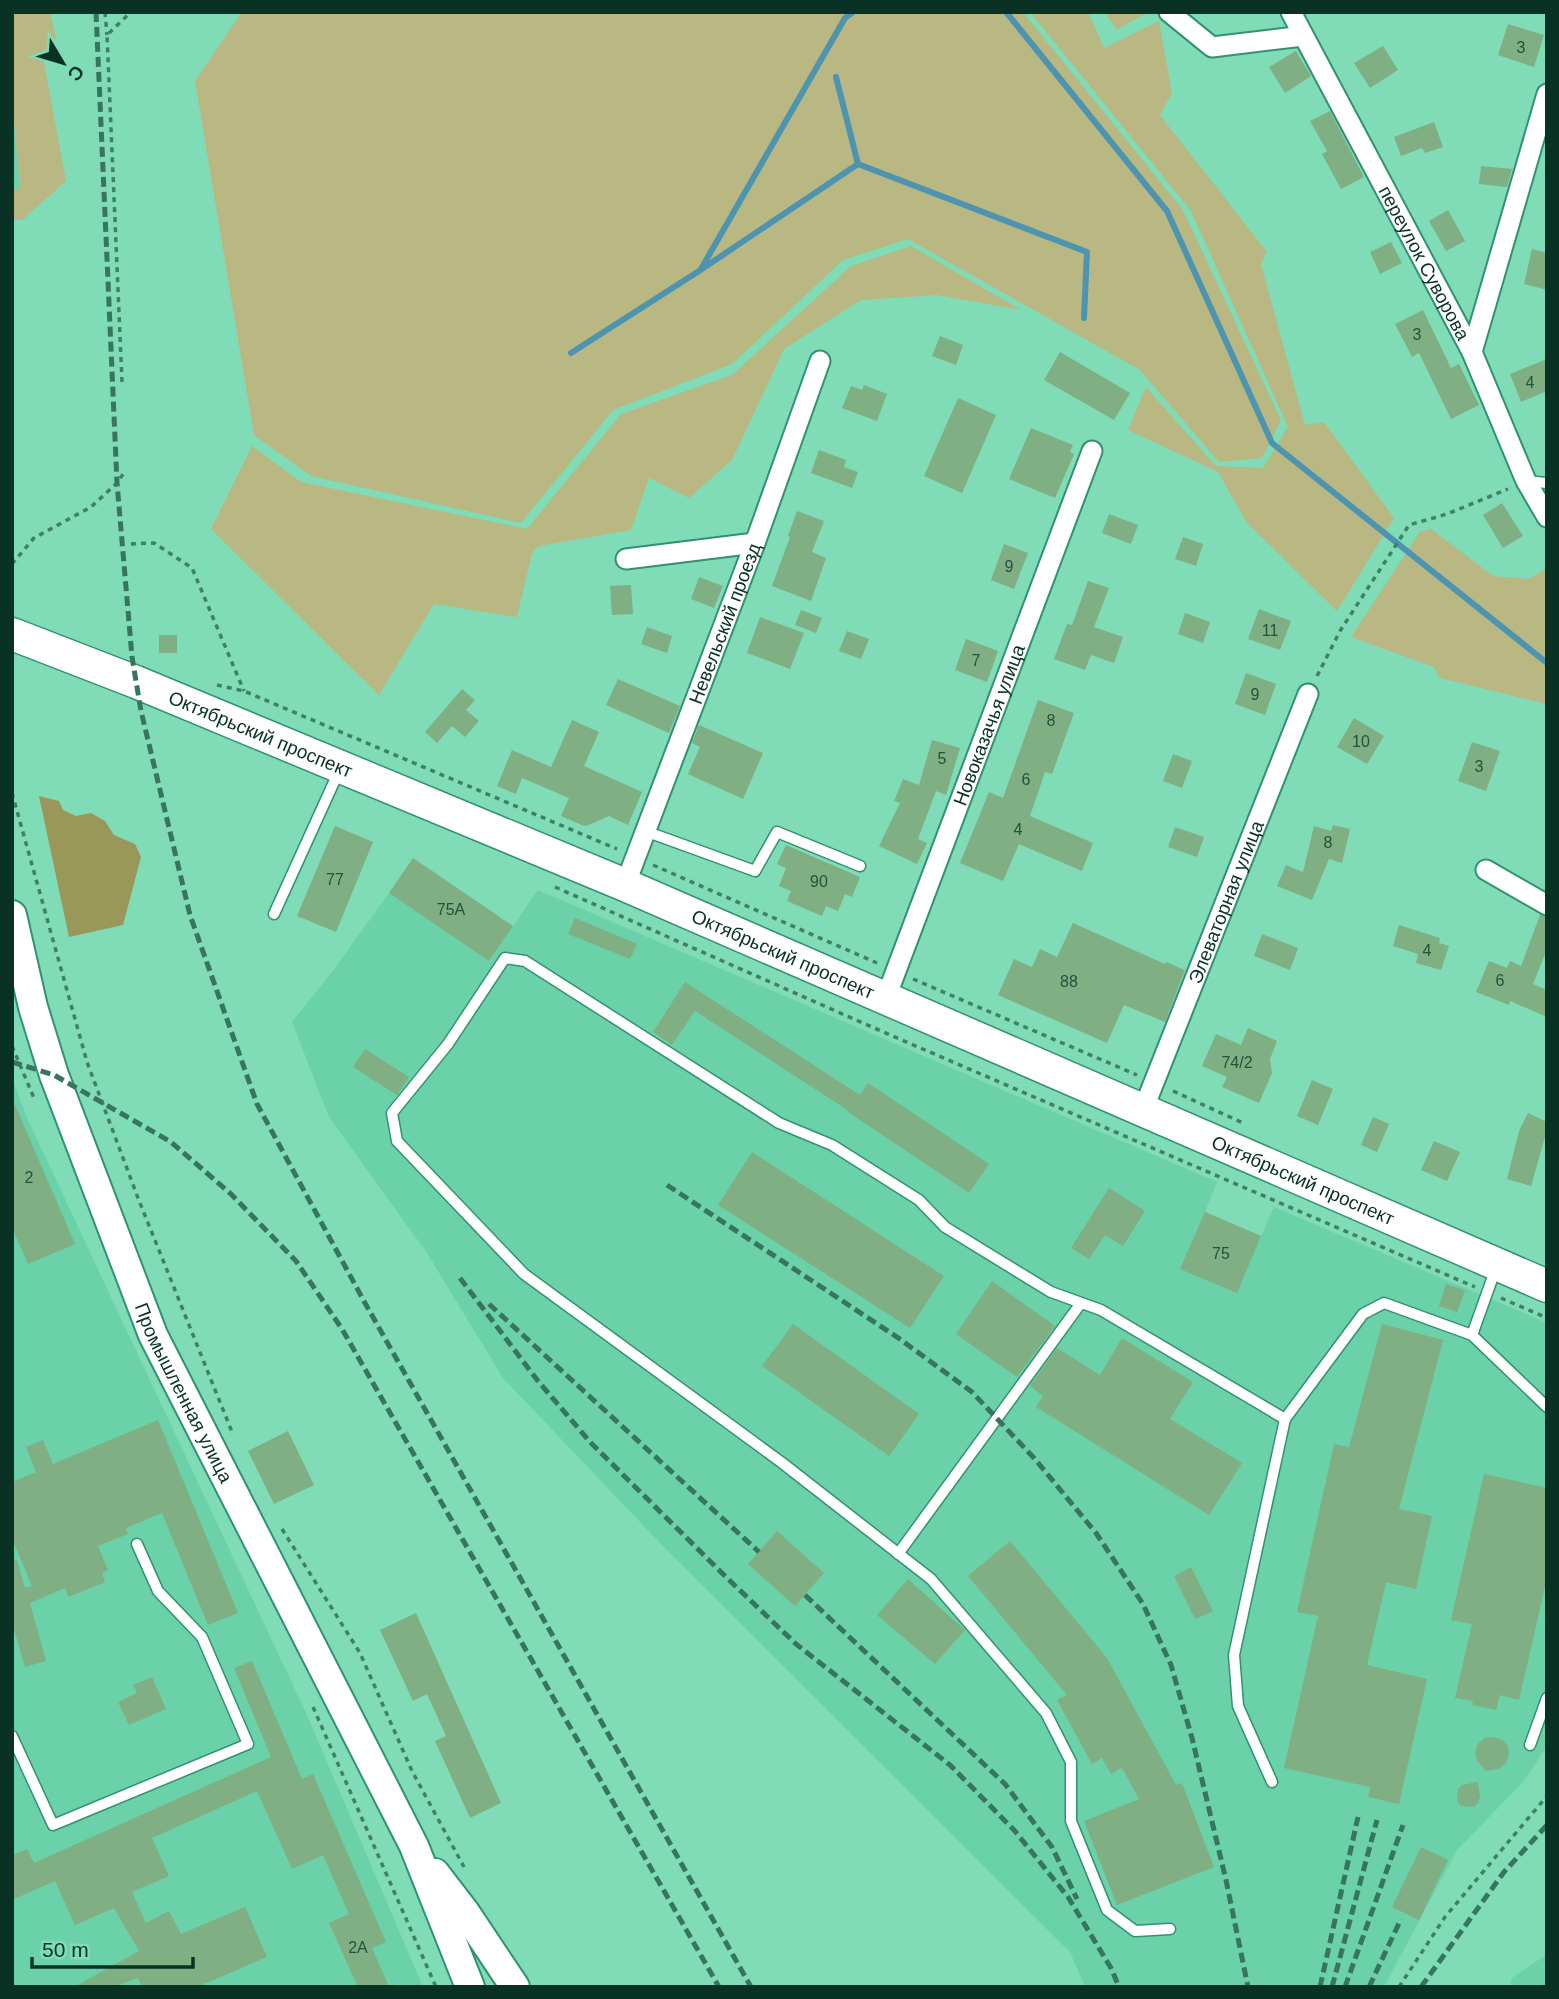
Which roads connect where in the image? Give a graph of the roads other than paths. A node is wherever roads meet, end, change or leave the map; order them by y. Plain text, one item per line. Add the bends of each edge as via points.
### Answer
1 (1169, 12) edge
2 (1292, 13) edge
3 (1303, 36) junction
4 (1547, 94) edge
5 (1472, 352) junction
6 (820, 361) dead end
7 (1093, 451) dead end
8 (1526, 481) junction
9 (1547, 483) edge
10 (1547, 517) edge
11 (755, 543) junction
12 (626, 559) dead end
13 (12, 634) edge
14 (1308, 694) road end
15 (342, 766) junction
16 (645, 831) junction
17 (860, 866) dead end
18 (1486, 870) dead end
19 (625, 885) junction
20 (1547, 905) edge
21 (274, 914) dead end
22 (12, 915) edge
23 (885, 1000) junction
24 (1143, 1111) junction
25 (1492, 1278) junction
26 (1547, 1286) edge
27 (1081, 1303) junction
28 (1472, 1335) junction
29 (1547, 1407) edge
30 (1285, 1419) junction
31 (137, 1544) dead end
32 (898, 1554) junction
33 (1547, 1698) edge
34 (12, 1736) edge
35 (1530, 1745) dead end
36 (1272, 1782) dead end
37 (414, 1846) junction
38 (1170, 1929) dead end
39 (470, 1987) edge
40 (515, 1987) edge

1 - 3 street via 1212,47
2 - 3 street, переулок Суворова
3 - 5 street, переулок Суворова
4 - 5 street
5 - 8 street, переулок Суворова
6 - 11 street, Невельский проезд
7 - 23 street, Новоказачья улица
8 - 9 lane
8 - 10 street, переулок Суворова
11 - 12 street
11 - 16 street, Невельский проезд
13 - 15 main road, Октябрьский проспект
14 - 24 street, Элеваторная улица
15 - 19 main road, Октябрьский проспект
15 - 21 lane
16 - 17 lane via 755,871 777,832
16 - 19 street, Невельский проезд
18 - 20 street
19 - 23 main road, Октябрьский проспект
22 - 37 main road, Промышленная улица via 54,1075 153,1335
23 - 24 main road, Октябрьский проспект
24 - 25 main road, Октябрьский проспект
25 - 26 main road, Октябрьский проспект
25 - 28 lane
27 - 30 lane via 1101,1310
27 - 32 lane
27 - 32 lane via 1051,1292 945,1227 919,1200 832,1145 779,1123 525,961 505,957 448,1044 392,1114 397,1141 524,1274 781,1462
28 - 29 lane
28 - 30 lane via 1384,1303 1363,1314
30 - 36 lane via 1234,1655 1238,1706
31 - 34 lane via 158,1591 202,1637 248,1744 53,1825
32 - 38 lane via 931,1579 1046,1713 1071,1762 1071,1821 1107,1910 1135,1931
33 - 35 lane
37 - 39 main road
37 - 40 main road

